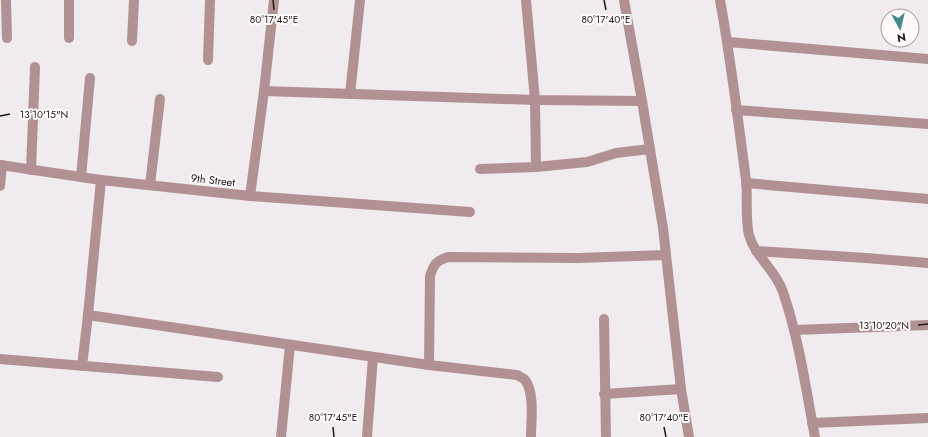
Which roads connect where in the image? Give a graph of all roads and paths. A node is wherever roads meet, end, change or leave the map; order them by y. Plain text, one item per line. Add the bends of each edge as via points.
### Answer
1 (6, 0) edge
2 (69, 0) edge
3 (134, 0) edge
4 (210, 0) edge
5 (274, 0) edge
6 (360, 0) edge
7 (526, 0) edge
8 (624, 0) edge
9 (720, 0) edge
10 (7, 38) dead end
11 (69, 38) dead end
12 (132, 41) dead end
13 (728, 42) junction
14 (928, 59) edge
15 (208, 60) dead end
16 (35, 67) dead end
17 (90, 78) dead end
18 (264, 91) junction
19 (350, 94) junction
20 (160, 99) dead end
21 (535, 100) junction
22 (642, 101) junction
23 (736, 110) junction
24 (928, 124) edge
25 (650, 149) junction
26 (1, 165) edge
27 (536, 167) junction
28 (480, 169) dead end
29 (31, 170) junction
30 (81, 177) junction
31 (101, 180) junction
32 (746, 183) junction
33 (150, 185) junction
34 (0, 186) edge
35 (250, 196) junction
36 (928, 199) edge
37 (470, 212) dead end
38 (756, 251) junction
39 (666, 255) junction
40 (928, 264) edge
41 (88, 315) junction
42 (604, 319) dead end
43 (928, 325) edge
44 (794, 330) junction
45 (290, 345) junction
46 (373, 357) junction
47 (0, 360) edge
48 (82, 366) junction
49 (429, 366) junction
50 (218, 377) dead end
51 (681, 389) junction
52 (604, 394) junction
53 (928, 418) edge
54 (812, 422) junction
55 (281, 437) edge
56 (368, 437) edge
57 (531, 437) edge
58 (606, 437) edge
59 (689, 437) edge
60 (815, 437) edge

1 - 10 street
2 - 11 street
3 - 12 street
4 - 15 street
5 - 18 street
6 - 19 street
7 - 21 street
8 - 22 street
9 - 13 street
13 - 14 street
13 - 23 street
16 - 29 street
17 - 30 street
18 - 19 street
18 - 35 street
19 - 21 street
20 - 33 street
21 - 22 street
21 - 27 street
22 - 25 street
23 - 24 street
23 - 32 street
25 - 27 street via 616,153 587,162
25 - 39 street
26 - 29 street, 9th Street
26 - 34 street
27 - 28 street
29 - 30 street, 9th Street
30 - 31 street, 9th Street
31 - 33 street, 9th Street
31 - 41 street
32 - 36 street
32 - 38 street via 748,231
33 - 35 street, 9th Street
35 - 37 street, 9th Street
38 - 40 street
38 - 44 street via 776,275
39 - 49 street via 578,258 448,257 439,260 430,276
39 - 51 street
41 - 45 street
41 - 48 street
42 - 52 street
43 - 44 street
44 - 54 street
45 - 46 street
45 - 55 street
46 - 49 street
46 - 56 street
47 - 48 street
48 - 50 street
49 - 57 street via 517,375 525,380 532,403
51 - 52 street
51 - 59 street
52 - 58 street
53 - 54 street
54 - 60 street

